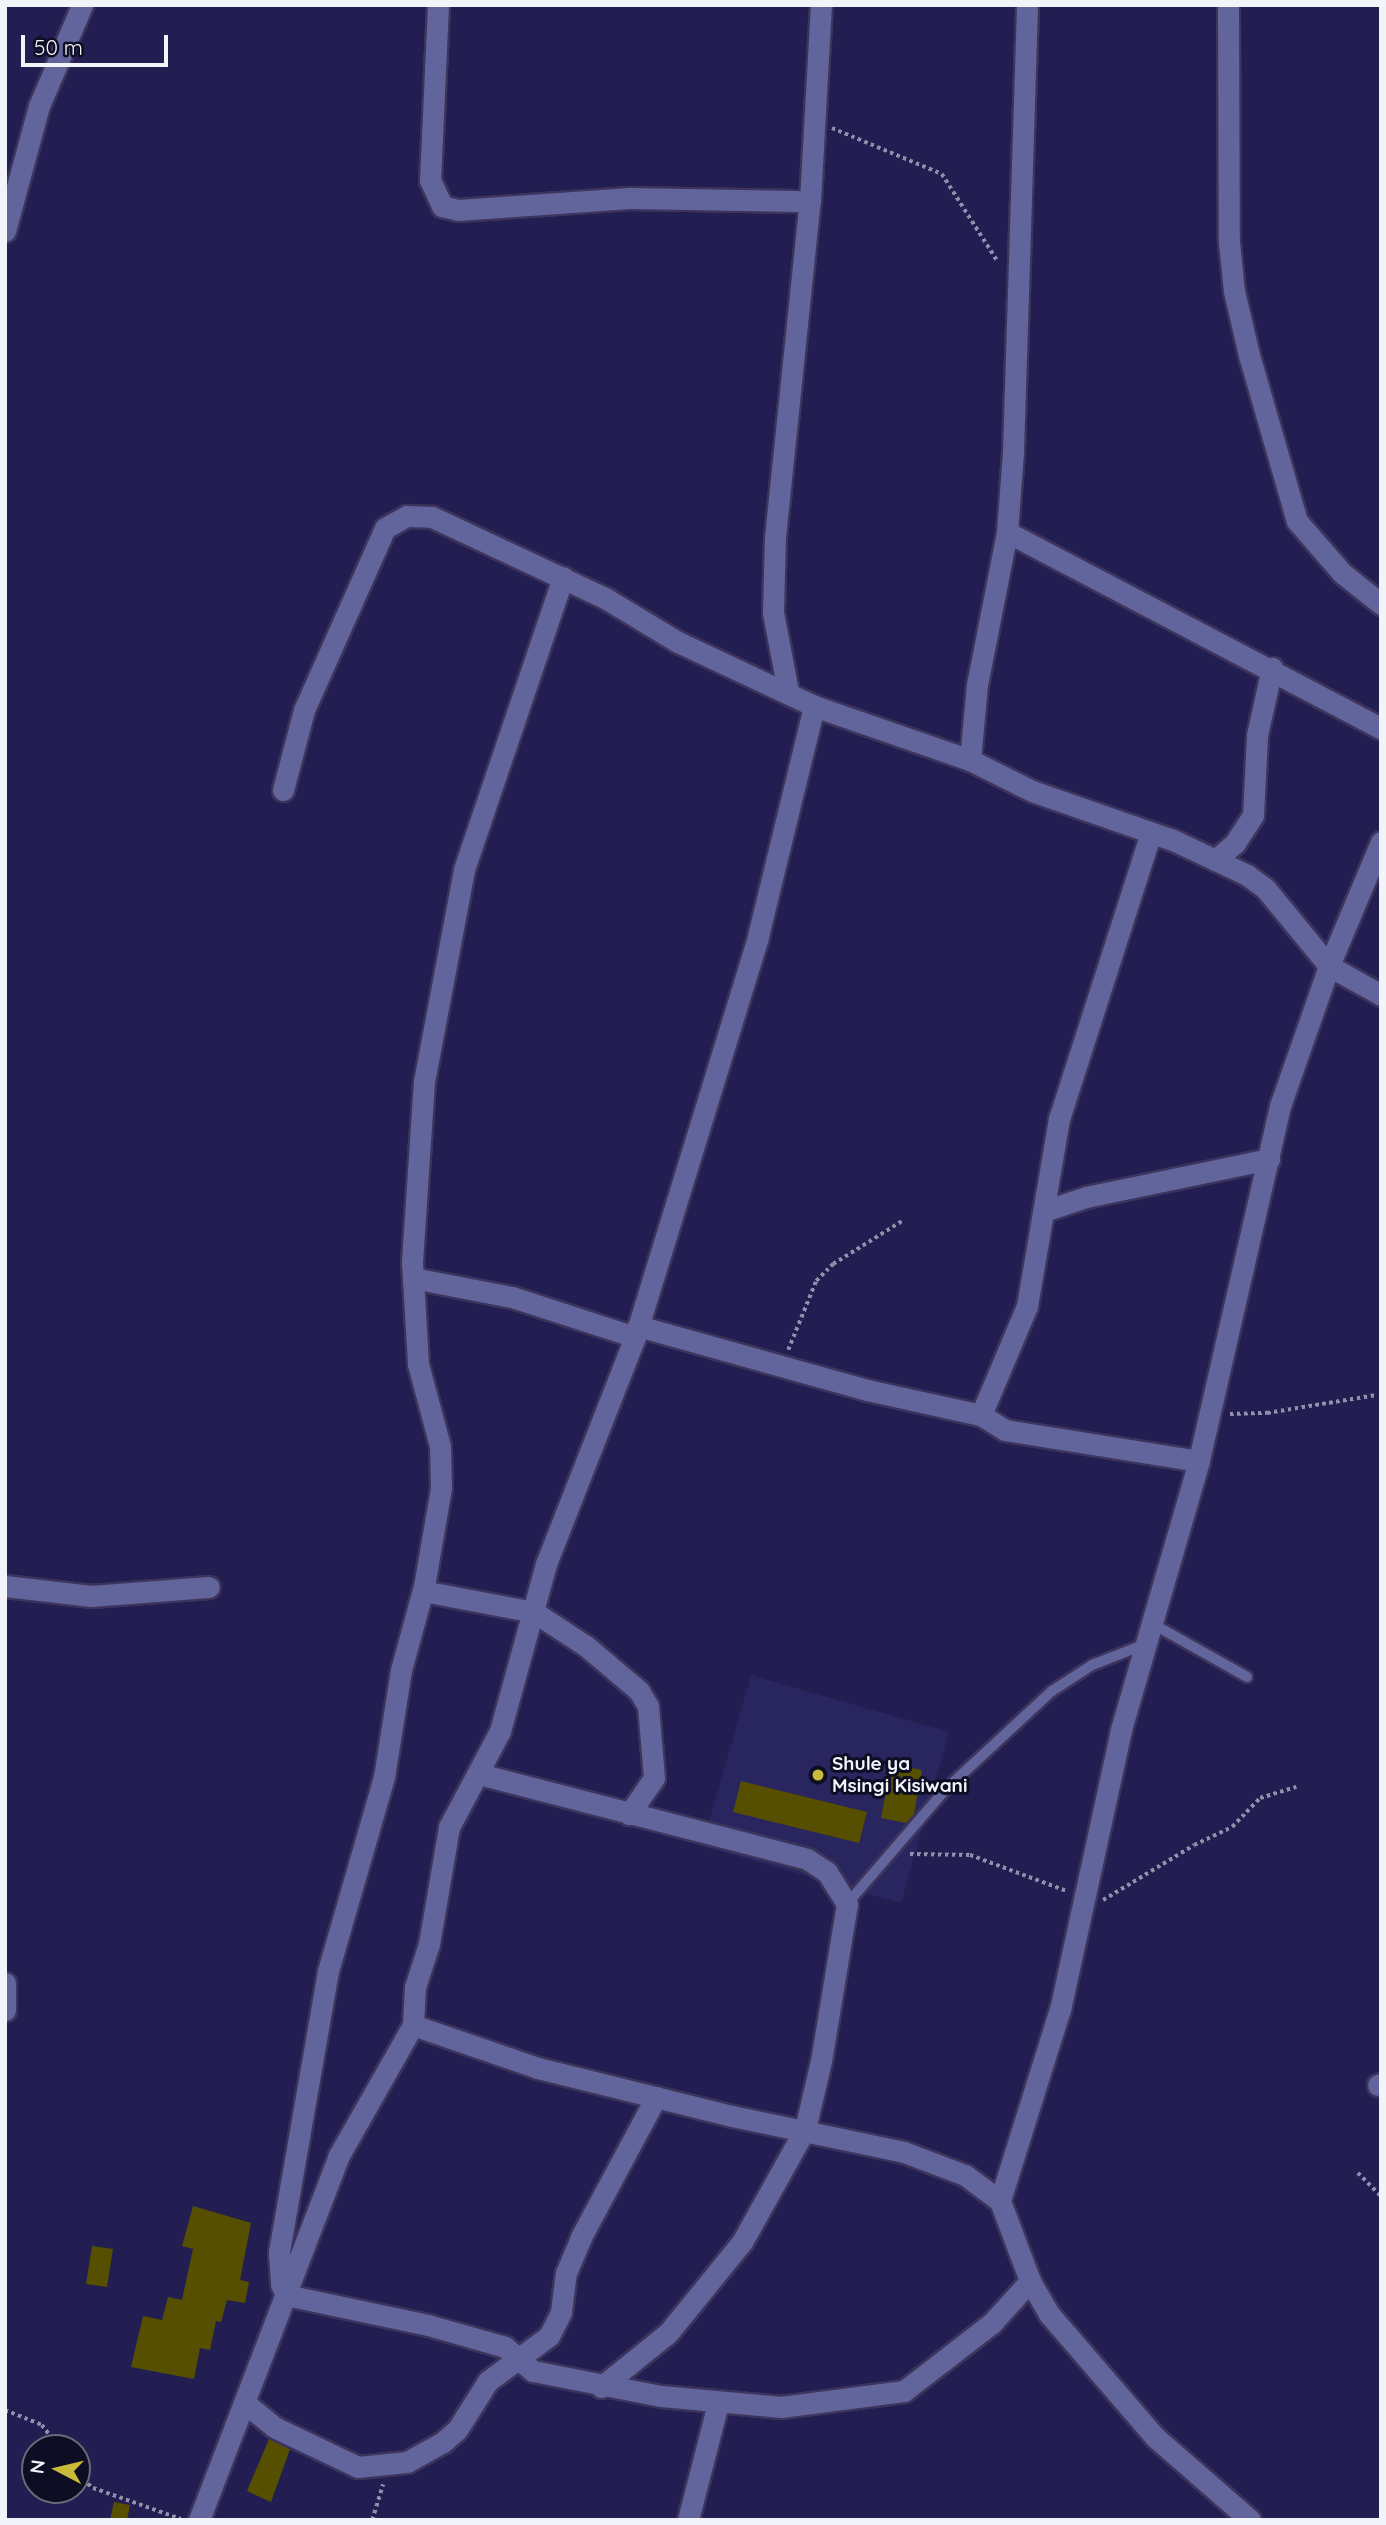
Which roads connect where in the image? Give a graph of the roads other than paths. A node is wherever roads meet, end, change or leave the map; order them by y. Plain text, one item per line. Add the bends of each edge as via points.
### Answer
1 (82, 5) edge
2 (438, 5) edge
3 (821, 5) edge
4 (1027, 5) edge
5 (1227, 5) edge
6 (810, 201) junction
7 (5, 230) edge
8 (1007, 532) junction
9 (563, 577) junction
10 (1381, 604) edge
11 (1272, 668) junction
12 (788, 691) junction
13 (814, 706) junction
14 (1381, 728) edge
15 (970, 760) junction
16 (284, 790) dead end
17 (1151, 833) junction
18 (1381, 842) edge
19 (1215, 860) junction
20 (1329, 966) junction
21 (1381, 995) edge
22 (1269, 1158) junction
23 (1044, 1211) junction
24 (413, 1278) junction
25 (637, 1332) junction
26 (981, 1415) junction
27 (1199, 1461) junction
28 (5, 1586) edge
29 (209, 1587) dead end
30 (423, 1591) junction
31 (534, 1612) junction
32 (1150, 1634) junction
33 (1247, 1677) dead end
34 (479, 1774) junction
35 (629, 1814) junction
36 (847, 1904) junction
37 (5, 1983) edge
38 (5, 2010) edge
39 (413, 2025) junction
40 (656, 2097) junction
41 (805, 2129) junction
42 (1000, 2202) junction
43 (1030, 2281) junction
44 (286, 2295) junction
45 (515, 2358) junction
46 (601, 2387) junction
47 (718, 2403) junction
48 (246, 2404) junction
49 (1241, 2517) edge
50 (199, 2520) edge
51 (688, 2520) edge

1 - 7 street via 39,106
2 - 6 street via 430,180 442,206 458,210 630,198
3 - 6 street
4 - 8 street
5 - 10 street via 1229,242 1234,291 1249,355 1297,521 1342,573
6 - 12 street via 775,537 773,612
8 - 11 street
8 - 15 street via 977,685
9 - 12 street via 678,642
9 - 16 street via 432,517 396,519 385,528 304,710
9 - 24 street via 464,870 424,1082 414,1188
11 - 14 street
11 - 19 street via 1257,735 1253,815 1235,843
12 - 13 street
13 - 15 street
13 - 25 street via 758,936
15 - 17 street via 1032,791
17 - 19 street
17 - 23 street via 1059,1119
18 - 20 street
19 - 20 street via 1265,888
20 - 21 street
20 - 22 street via 1280,1106
22 - 23 street via 1086,1197
22 - 27 street
23 - 26 street via 1027,1306
24 - 25 street via 512,1297
24 - 30 street via 418,1364 440,1446 441,1488
25 - 26 street
25 - 31 street via 546,1563
26 - 27 street via 1005,1430
27 - 32 street
28 - 29 street via 92,1596
30 - 31 street
30 - 44 street via 401,1670 384,1777 328,1972 279,2253
31 - 34 street via 500,1731
31 - 35 street via 623,1676 648,1706 654,1778
32 - 33 lane
32 - 36 lane via 1052,1691 946,1789
32 - 42 street via 1121,1730 1060,2009
34 - 35 street
34 - 39 street via 465,1789 449,1827 429,1944 415,1987
35 - 36 street via 807,1859 827,1871
36 - 41 street
37 - 38 street
39 - 40 street via 538,2068
39 - 44 street via 338,2157
40 - 41 street
40 - 45 street via 581,2237 566,2273 561,2312 549,2336
41 - 42 street via 939,2161
41 - 46 street via 742,2242 668,2333
42 - 43 street
43 - 47 street via 992,2323 904,2391 780,2407
43 - 49 street via 1050,2315 1155,2437
44 - 45 street via 428,2325 505,2347
44 - 48 street
45 - 46 street via 533,2371
45 - 48 street via 488,2381 457,2430 426,2454 388,2466 358,2467 330,2455 274,2427
46 - 47 street
47 - 51 street
48 - 50 street

